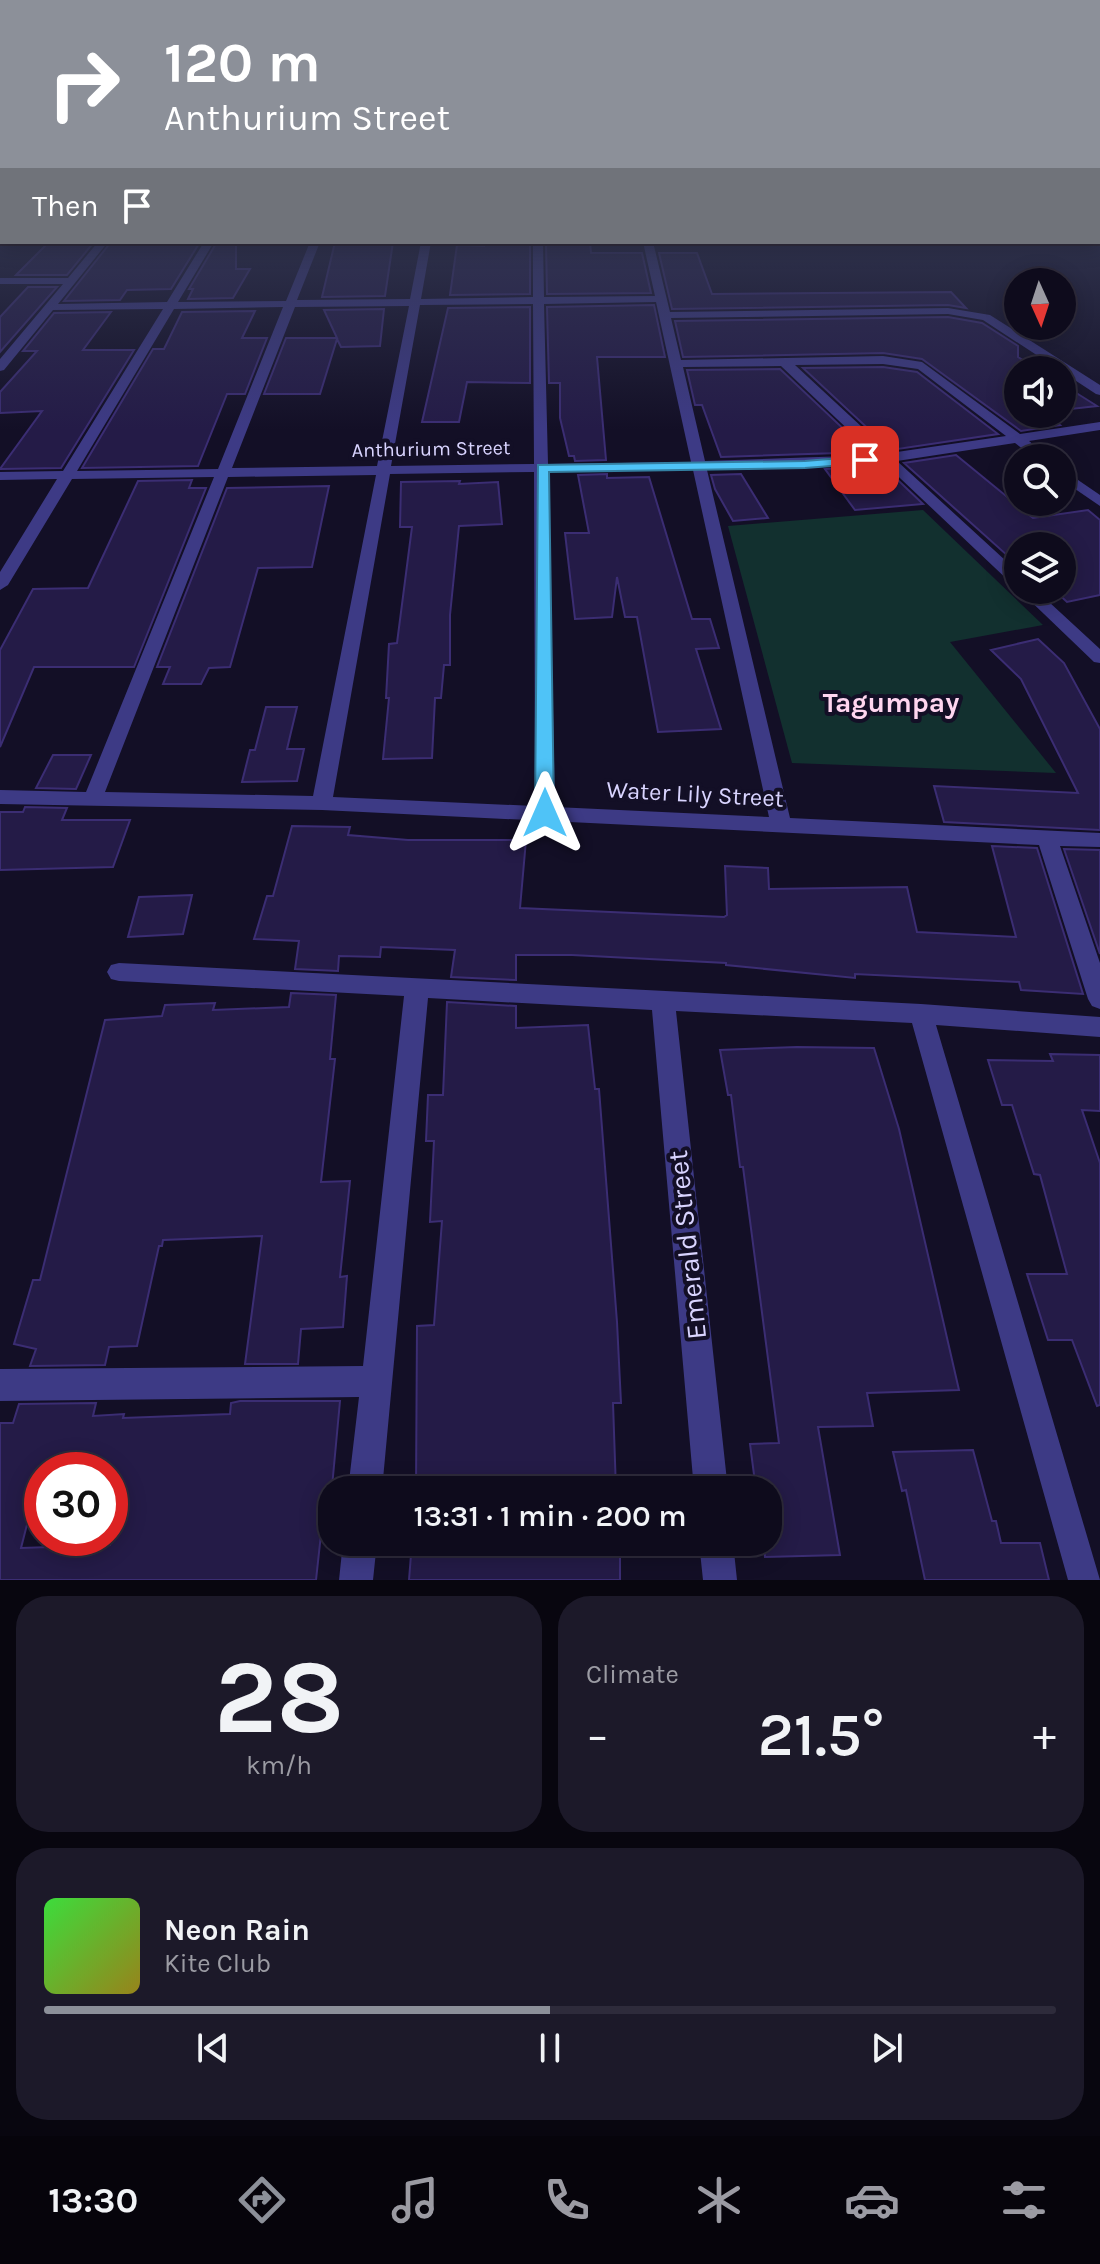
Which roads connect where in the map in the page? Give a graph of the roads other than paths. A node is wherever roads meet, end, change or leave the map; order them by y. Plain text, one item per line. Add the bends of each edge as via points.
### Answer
1 (69, 283) edge
2 (184, 283) edge
3 (300, 283) edge
4 (419, 283) edge
5 (540, 283) edge
6 (657, 283) edge
7 (661, 299) junction
8 (541, 301) junction
9 (416, 302) junction
10 (292, 304) junction
11 (170, 306) junction
12 (49, 307) junction
13 (664, 315) junction
14 (784, 362) junction
15 (676, 364) junction
16 (0, 367) edge
17 (1100, 391) edge
18 (1100, 426) edge
19 (1019, 440) junction
20 (1024, 444) edge
21 (887, 458) junction
22 (700, 466) junction
23 (543, 468) junction
24 (383, 470) junction
25 (225, 472) junction
26 (67, 475) junction
27 (0, 476) edge
28 (1076, 484) edge
29 (1100, 502) edge
30 (1004, 568) edge
31 (0, 585) edge
32 (1042, 604) edge
33 (1100, 658) edge
34 (0, 797) edge
35 (93, 798) junction
36 (322, 803) junction
37 (545, 813) junction
38 (781, 823) junction
39 (1047, 837) junction
40 (1100, 840) edge
41 (119, 972) dead end
42 (417, 988) junction
43 (1100, 999) edge
44 (663, 1001) junction
45 (921, 1014) junction
46 (1100, 1027) edge
47 (376, 1381) junction
48 (0, 1385) edge
49 (366, 1476) edge
50 (710, 1476) edge
51 (359, 1556) edge
52 (717, 1556) edge
53 (356, 1580) edge
54 (720, 1580) edge
55 (1085, 1580) edge

1 - 12 street
2 - 11 street
3 - 10 street
4 - 9 street
5 - 8 street
6 - 7 street
7 - 8 street
7 - 13 street
8 - 9 street
8 - 23 street
9 - 10 street
9 - 24 street
10 - 11 street
10 - 25 street
11 - 12 street
11 - 26 street
12 - 16 street
13 - 15 street
13 - 17 street via 975,313
14 - 15 street
14 - 19 street via 883,360 922,366
14 - 21 street
15 - 22 street
18 - 19 street, Anthurium Street
19 - 20 street
19 - 21 street, Anthurium Street
21 - 22 street, Anthurium Street
21 - 30 street
22 - 23 street, Anthurium Street
22 - 38 street
23 - 24 street, Anthurium Street
23 - 37 street
24 - 25 street, Anthurium Street
24 - 36 street
25 - 26 street, Anthurium Street
25 - 35 street
26 - 27 street, Anthurium Street
26 - 31 street
28 - 29 street
32 - 33 street
34 - 35 street, Water Lily Street
35 - 36 street, Water Lily Street
36 - 37 street, Water Lily Street
37 - 38 street, Water Lily Street
38 - 39 street, Water Lily Street
39 - 40 street, Water Lily Street
39 - 43 street
41 - 42 street
42 - 44 street
42 - 47 street
44 - 45 street
44 - 50 street, Emerald Street
45 - 46 street
45 - 55 street
47 - 48 street
47 - 49 street
51 - 53 street
52 - 54 street

